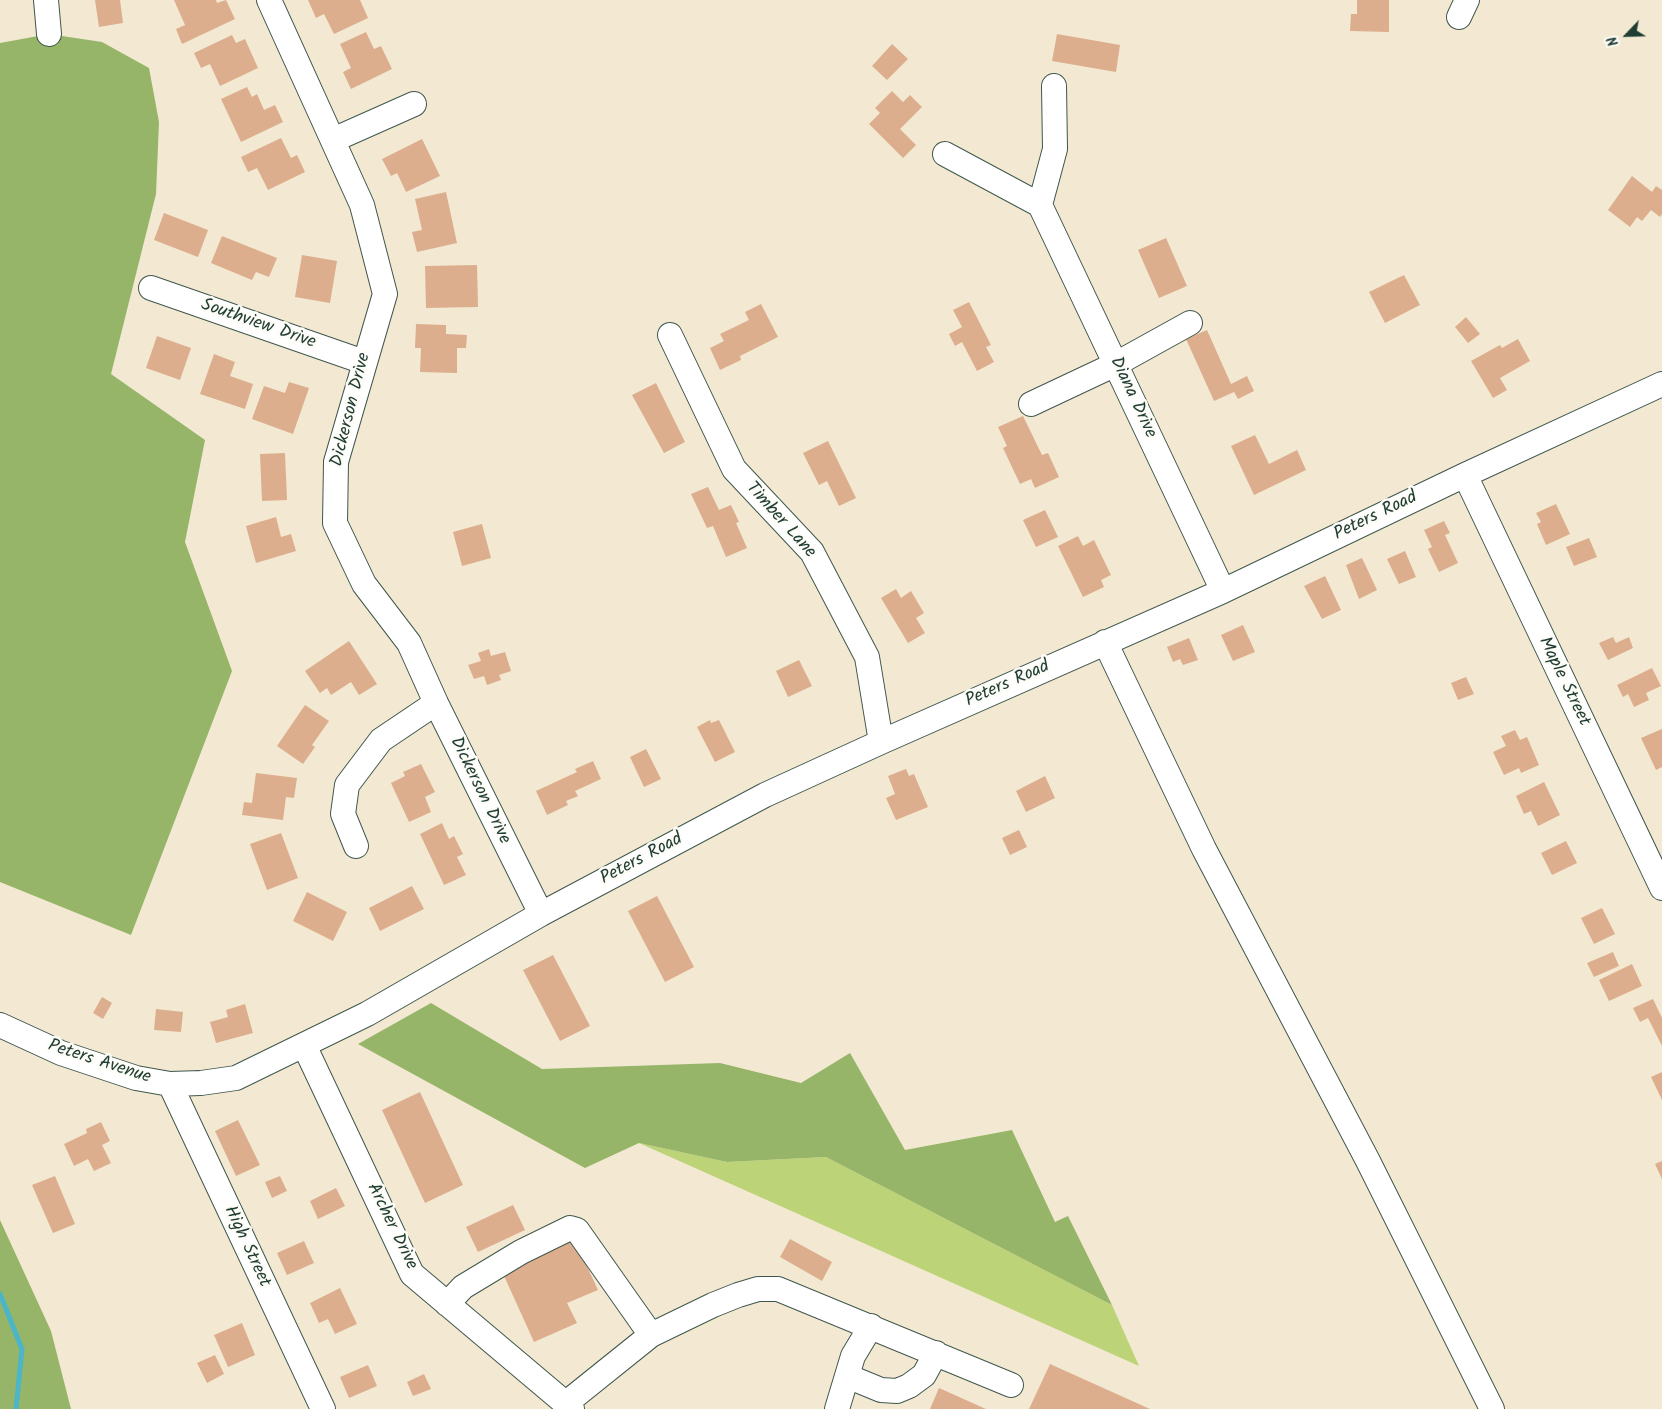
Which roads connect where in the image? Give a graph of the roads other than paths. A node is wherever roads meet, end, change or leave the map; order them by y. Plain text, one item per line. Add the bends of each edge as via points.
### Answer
1 (46, 0) edge
2 (269, 0) edge
3 (50, 34) dead end
4 (1054, 86) dead end
5 (414, 104) dead end
6 (333, 140) junction
7 (945, 154) dead end
8 (1040, 205) junction
9 (151, 288) dead end
10 (1190, 323) dead end
11 (670, 334) dead end
12 (364, 362) junction
13 (1116, 364) junction
14 (1662, 384) edge
15 (1031, 404) dead end
16 (1465, 475) junction
17 (1223, 591) junction
18 (1106, 642) junction
19 (436, 703) junction
20 (881, 742) junction
21 (356, 846) dead end
22 (1662, 888) edge
23 (541, 914) junction
24 (367, 1014) joint
25 (0, 1025) edge
26 (304, 1045) junction
27 (170, 1084) junction
28 (447, 1304) junction
29 (871, 1326) junction
30 (651, 1336) junction
31 (936, 1353) junction
32 (847, 1376) junction
33 (1011, 1384) dead end
34 (569, 1406) edge
35 (323, 1409) edge
36 (837, 1409) edge
37 (1492, 1409) edge

1 - 3 street
2 - 6 street, Dickerson Drive
4 - 8 street via 1055,149
5 - 6 street
6 - 12 street, Dickerson Drive via 362,205 385,294
7 - 8 street
8 - 13 street, Diana Drive
9 - 12 street, Southview Drive
10 - 13 street
11 - 20 street, Timber Lane via 734,470 812,552 867,656
12 - 19 street, Dickerson Drive via 336,462 336,523 364,584 409,643
13 - 15 street
13 - 17 street, Diana Drive
14 - 16 street, Peters Road
16 - 17 street, Peters Road
16 - 22 street, Maple Street
17 - 18 street, Peters Road
18 - 20 street, Peters Road
18 - 37 street via 1204,849 1368,1161
19 - 21 street via 381,740 347,785 343,814
19 - 23 street, Dickerson Drive
20 - 23 street, Peters Road via 765,795
23 - 24 street, Peters Road
24 - 26 street, Peters Avenue
25 - 27 street, Peters Avenue via 61,1053 136,1078
26 - 27 street, Peters Avenue via 236,1078
26 - 28 street, Archer Drive via 412,1274
27 - 35 street, High Street
28 - 30 street via 463,1287 521,1252 570,1228 582,1235
28 - 34 street, Archer Drive
29 - 30 street via 778,1289 758,1289 713,1305
29 - 31 street
29 - 32 street via 853,1356
30 - 34 street
31 - 32 street via 924,1375 897,1391 881,1390
31 - 33 street
32 - 36 street

